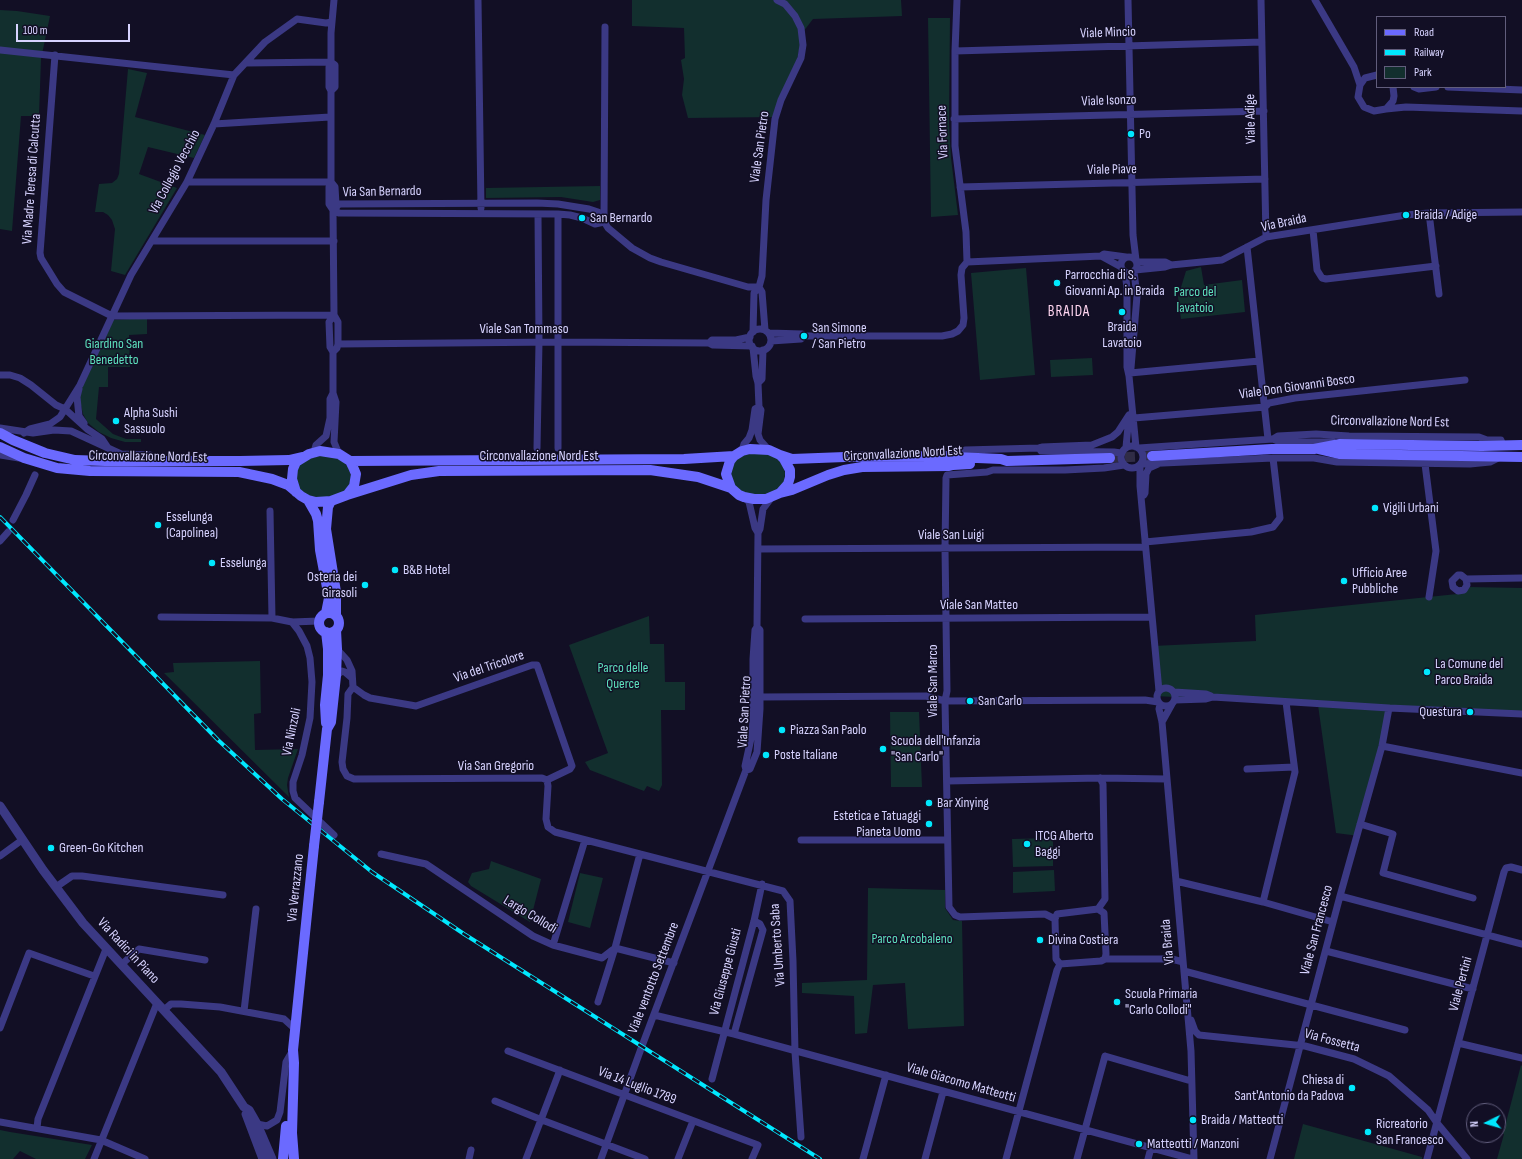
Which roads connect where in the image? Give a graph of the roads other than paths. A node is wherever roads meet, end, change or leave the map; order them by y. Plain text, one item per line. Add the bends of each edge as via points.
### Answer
1 (334, 0) edge
2 (478, 0) edge
3 (778, 0) edge
4 (957, 0) edge
5 (1128, 0) edge
6 (1261, 0) edge
7 (1315, 0) edge
8 (332, 22) junction
9 (605, 27) dead end
10 (1262, 42) junction
11 (1129, 46) junction
12 (0, 50) edge
13 (955, 51) junction
14 (55, 55) junction
15 (331, 62) junction
16 (246, 63) junction
17 (1354, 67) junction
18 (234, 75) junction
19 (1376, 75) edge
20 (1369, 76) junction
21 (1360, 85) junction
22 (1393, 88) edge
23 (1416, 88) edge
24 (1428, 88) edge
25 (1473, 88) edge
26 (1522, 90) edge
27 (1394, 96) junction
28 (1406, 107) junction
29 (1386, 109) junction
30 (1264, 111) junction
31 (1522, 111) edge
32 (1131, 113) junction
33 (330, 118) junction
34 (954, 119) junction
35 (214, 124) junction
36 (1265, 179) junction
37 (187, 182) junction
38 (331, 182) junction
39 (1132, 182) junction
40 (960, 187) junction
41 (480, 205) junction
42 (333, 210) junction
43 (1522, 212) edge
44 (1429, 213) junction
45 (481, 214) junction
46 (538, 214) junction
47 (558, 214) junction
48 (604, 222) junction
49 (1313, 230) junction
50 (1266, 237) junction
51 (152, 241) junction
52 (334, 241) junction
53 (1247, 248) junction
54 (1101, 256) junction
55 (1132, 259) junction
56 (967, 262) junction
57 (1170, 265) junction
58 (1436, 266) junction
59 (1123, 269) junction
60 (1135, 271) junction
61 (759, 287) junction
62 (1439, 294) dead end
63 (334, 315) junction
64 (112, 316) junction
65 (767, 332) junction
66 (752, 335) junction
67 (804, 336) junction
68 (771, 341) junction
69 (539, 342) junction
70 (558, 342) junction
71 (710, 343) junction
72 (338, 344) junction
73 (752, 347) junction
74 (763, 350) junction
75 (333, 352) junction
76 (1259, 361) junction
77 (1130, 374) junction
78 (0, 375) edge
79 (1465, 380) dead end
80 (758, 383) junction
81 (80, 385) junction
82 (333, 393) junction
83 (758, 407) junction
84 (1265, 407) junction
85 (65, 409) junction
86 (1131, 417) junction
87 (0, 428) edge
88 (87, 429) junction
89 (0, 433) edge
90 (24, 433) junction
91 (1271, 439) junction
92 (1340, 444) junction
93 (1522, 445) edge
94 (1503, 446) junction
95 (0, 447) edge
96 (108, 448) junction
97 (537, 448) dead end
98 (558, 448) dead end
99 (1039, 448) junction
100 (1138, 448) junction
101 (769, 450) junction
102 (1124, 450) junction
103 (314, 452) junction
104 (1314, 453) junction
105 (339, 454) junction
106 (738, 454) junction
107 (0, 455) edge
108 (780, 455) junction
109 (949, 456) junction
110 (302, 457) junction
111 (1500, 457) junction
112 (1522, 457) edge
113 (24, 458) junction
114 (1110, 458) tunnel mouth
115 (1273, 458) junction
116 (1155, 460) junction
117 (156, 461) junction
118 (350, 461) junction
119 (1007, 461) junction
120 (1141, 464) junction
121 (1425, 464) junction
122 (1124, 465) junction
123 (1131, 468) junction
124 (948, 471) junction
125 (35, 475) dead end
126 (1140, 486) junction
127 (731, 488) junction
128 (296, 492) junction
129 (347, 495) junction
130 (777, 495) junction
131 (744, 497) junction
132 (1141, 498) junction
133 (308, 500) junction
134 (331, 501) junction
135 (270, 511) dead end
136 (13, 520) dead end
137 (8, 532) dead end
138 (758, 533) junction
139 (0, 541) edge
140 (1145, 545) junction
141 (945, 548) junction
142 (758, 549) junction
143 (1522, 578) edge
144 (1466, 579) dead end
145 (1429, 597) dead end
146 (326, 613) junction
147 (336, 615) junction
148 (161, 617) dead end
149 (272, 618) junction
150 (1152, 618) junction
151 (805, 619) dead end
152 (946, 619) junction
153 (319, 621) junction
154 (292, 622) junction
155 (757, 627) junction
156 (331, 631) junction
157 (337, 649) junction
158 (1157, 668) junction
159 (753, 672) junction
160 (336, 676) junction
161 (352, 678) junction
162 (353, 687) junction
163 (1167, 688) junction
164 (1159, 692) junction
165 (1174, 692) junction
166 (760, 697) junction
167 (1213, 697) junction
168 (945, 700) junction
169 (1145, 700) junction
170 (753, 702) junction
171 (1173, 702) junction
172 (1286, 702) junction
173 (1159, 703) junction
174 (1389, 708) junction
175 (1522, 714) edge
176 (1162, 722) junction
177 (327, 729) junction
178 (1382, 746) junction
179 (1294, 767) junction
180 (1247, 769) dead end
181 (746, 770) junction
182 (1522, 772) edge
183 (1100, 778) junction
184 (1167, 779) junction
185 (547, 780) junction
186 (947, 781) junction
187 (0, 806) edge
188 (1360, 824) junction
189 (334, 835) dead end
190 (22, 840) junction
191 (585, 840) junction
192 (801, 840) dead end
193 (948, 840) junction
194 (381, 854) dead end
195 (640, 854) junction
196 (0, 856) edge
197 (1522, 870) edge
198 (709, 871) junction
199 (1176, 881) junction
200 (762, 884) junction
201 (56, 888) junction
202 (222, 895) dead end
203 (1340, 896) junction
204 (1473, 898) dead end
205 (1263, 902) junction
206 (256, 909) dead end
207 (1098, 909) junction
208 (1055, 919) junction
209 (754, 921) junction
210 (1333, 922) junction
211 (1488, 935) junction
212 (1522, 944) edge
213 (553, 945) junction
214 (615, 948) junction
215 (106, 949) junction
216 (1326, 951) junction
217 (205, 960) dead end
218 (1104, 960) junction
219 (1183, 962) junction
220 (674, 963) junction
221 (122, 964) junction
222 (1060, 964) junction
223 (1184, 971) junction
224 (94, 976) junction
225 (1473, 989) junction
226 (598, 1002) dead end
227 (157, 1003) junction
228 (1311, 1004) junction
229 (164, 1010) junction
230 (244, 1011) junction
231 (654, 1015) junction
232 (1188, 1015) junction
233 (0, 1028) edge
234 (295, 1029) junction
235 (1405, 1030) dead end
236 (724, 1032) junction
237 (734, 1034) junction
238 (1199, 1035) junction
239 (1458, 1043) junction
240 (1300, 1045) junction
241 (293, 1050) junction
242 (508, 1051) dead end
243 (795, 1052) junction
244 (1522, 1058) edge
245 (1191, 1061) junction
246 (560, 1070) junction
247 (886, 1076) junction
248 (712, 1079) dead end
249 (1192, 1081) junction
250 (943, 1092) junction
251 (624, 1095) junction
252 (494, 1101) dead end
253 (244, 1107) junction
254 (1019, 1112) junction
255 (542, 1120) junction
256 (693, 1121) junction
257 (0, 1122) edge
258 (1437, 1123) junction
259 (257, 1124) junction
260 (37, 1128) junction
261 (1086, 1129) junction
262 (801, 1137) dead end
263 (101, 1140) junction
264 (606, 1145) junction
265 (1151, 1148) junction
266 (470, 1150) dead end
267 (94, 1159) edge
268 (145, 1159) edge
269 (264, 1159) edge
270 (272, 1159) edge
271 (283, 1159) edge
272 (294, 1159) edge
273 (469, 1159) edge
274 (526, 1159) edge
275 (601, 1159) edge
276 (645, 1159) edge
277 (678, 1159) edge
278 (752, 1159) edge
279 (863, 1159) edge
280 (926, 1159) edge
281 (1006, 1159) edge
282 (1077, 1159) edge
283 (1148, 1159) edge
284 (1193, 1159) edge
285 (1270, 1159) edge
286 (1427, 1159) edge
287 (1467, 1159) edge

1 - 8 street
2 - 41 street
3 - 61 street, Viale San Pietro via 785,4 801,28 803,45 801,58 775,119
4 - 13 street, Via Fornace
5 - 11 street
6 - 10 street, Viale Adige
7 - 17 street
8 - 15 street
8 - 16 street, Via Collegio Vecchio via 296,19 265,42
9 - 48 street
10 - 11 street, Viale Mincio
10 - 30 street, Viale Adige
11 - 13 street, Viale Mincio
11 - 32 street
12 - 14 street
13 - 34 street, Via Fornace
14 - 18 street
14 - 64 street, Via Madre Teresa di Calcutta via 41,258 64,292
15 - 16 street
15 - 33 street via 335,65 335,87 330,91
16 - 18 street, Via Collegio Vecchio
17 - 20 street
17 - 21 street
18 - 35 street, Via Collegio Vecchio
19 - 20 street
20 - 21 street
21 - 29 street via 1358,97 1364,107 1374,111
22 - 27 street
23 - 24 street
25 - 26 street
27 - 28 street
27 - 29 street
28 - 29 street
28 - 31 street
30 - 32 street, Viale Isonzo
30 - 36 street, Viale Adige
32 - 34 street, Viale Isonzo
32 - 39 street
33 - 35 street
33 - 38 street
34 - 40 street, Via Fornace
35 - 37 street, Via Collegio Vecchio
36 - 39 street, Viale Piave
36 - 50 street, Viale Adige
37 - 38 street
37 - 51 street, Via Collegio Vecchio
38 - 42 street via 335,187 336,204
39 - 40 street, Viale Piave
39 - 55 street
40 - 56 street, Via Fornace
41 - 42 street, Via San Bernardo via 339,204
41 - 45 street
41 - 48 street, Via San Bernardo via 558,204 598,212
42 - 45 street, Via San Bernardo via 339,213
42 - 52 street
43 - 44 street, Via Braida
44 - 49 street, Via Braida
44 - 58 street
45 - 46 street, Via San Bernardo
46 - 47 street, Via San Bernardo
46 - 69 street
47 - 48 street, Via San Bernardo via 582,218 595,224
47 - 70 street
48 - 61 street, Via San Bernardo via 632,248 661,262 748,287
49 - 50 street, Via Braida
49 - 58 street via 1317,270 1322,278
50 - 53 street, Via Braida
51 - 52 street
51 - 64 street, Via Collegio Vecchio via 131,275
52 - 63 street
53 - 57 street, Via Braida via 1222,260
53 - 76 street
54 - 55 street, Via Braida via 1104,254
54 - 56 street, Via Braida
54 - 59 street
55 - 57 street, Via Braida via 1165,262
55 - 59 street via 1123,260
55 - 60 street via 1137,266
56 - 67 street, Via Fornace via 962,268 961,275 963,325 952,334
57 - 60 street, Via Braida
58 - 62 street
59 - 60 street, Via Braida via 1130,273
59 - 77 street via 1127,288 1127,367
60 - 77 street via 1137,296
61 - 65 street, Viale San Pietro via 762,292
61 - 66 street, Viale San Pietro via 754,293
63 - 64 street
63 - 72 street via 338,322
63 - 75 street via 329,322 330,347
64 - 81 street, Via Collegio Vecchio
65 - 66 street via 759,329
65 - 67 street
65 - 68 street
66 - 71 street, Viale San Tommaso via 736,340 712,340
66 - 73 street
67 - 68 street via 802,339
68 - 74 street
69 - 70 street, Viale San Tommaso
69 - 72 street, Viale San Tommaso
69 - 97 street
70 - 71 street, Viale San Tommaso
70 - 98 street
71 - 73 street, Viale San Tommaso
72 - 75 street
73 - 74 street
73 - 80 street
74 - 80 street via 762,379
75 - 82 street
76 - 77 street
76 - 84 street
77 - 86 street
78 - 85 street via 20,378 56,406
79 - 84 street, Viale Don Giovanni Bosco via 1295,398 1269,403
80 - 83 street
81 - 85 street, Via Collegio Vecchio
81 - 88 street, Via Collegio Vecchio via 77,398 79,416
82 - 103 street via 326,436 316,445
82 - 105 street via 336,402 334,442
83 - 101 street via 761,410 760,440
83 - 106 street via 755,409 749,438
84 - 86 street, Viale Don Giovanni Bosco
84 - 91 street
85 - 88 street
85 - 90 street, Via Collegio Vecchio via 60,417 50,424
86 - 99 street via 1118,432 1101,442
86 - 100 street
86 - 102 street
87 - 90 street
88 - 96 street via 102,439
89 - 117 main road, Circonvallazione Nord Est via 45,453 75,460
90 - 96 street, Circonvallazione Nord Est via 71,431
91 - 92 street, Circonvallazione Nord Est via 1280,442
91 - 94 street, Circonvallazione Nord Est via 1278,436 1316,434 1479,437 1501,440
91 - 100 street, Circonvallazione Nord Est
92 - 94 main road, Circonvallazione Nord Est
92 - 104 main road, Circonvallazione Nord Est
93 - 94 main road, Circonvallazione Nord Est
95 - 113 main road, Circonvallazione Nord Est
96 - 117 street, Circonvallazione Nord Est via 121,454 150,455
99 - 102 street via 1041,452
99 - 109 street via 965,450 963,453
100 - 102 street via 1131,446
100 - 120 street via 1143,455
101 - 106 main road via 750,449
101 - 108 main road
102 - 122 street via 1121,458
103 - 105 main road, Circonvallazione Nord Est
103 - 110 main road, Circonvallazione Nord Est
104 - 111 main road, Circonvallazione Nord Est
104 - 115 street
104 - 116 main road, Circonvallazione Nord Est via 1272,449
104 - 121 street, Circonvallazione Nord Est via 1337,462
105 - 118 main road, Circonvallazione Nord Est
106 - 118 main road, Circonvallazione Nord Est via 684,459
106 - 127 main road via 730,461 726,470
107 - 113 street
108 - 109 main road, Circonvallazione Nord Est via 792,459
108 - 130 main road via 788,463 790,476 788,484
109 - 119 main road, Circonvallazione Nord Est
110 - 117 main road, Circonvallazione Nord Est via 290,460
110 - 128 main road via 293,469 292,479
111 - 112 main road, Circonvallazione Nord Est
111 - 121 street, Circonvallazione Nord Est via 1490,462 1470,464
113 - 128 main road, Circonvallazione Nord Est via 57,468 90,471 239,472 272,479 288,485
114 - 119 main road, Circonvallazione Nord Est
115 - 116 street
115 - 140 street, Viale San Luigi via 1280,518 1273,527
116 - 120 street
116 - 132 street via 1148,471 1145,493
118 - 129 main road via 356,480
119 - 124 main road, Circonvallazione Nord Est via 954,465
120 - 123 street
120 - 126 street
121 - 145 street via 1436,552
122 - 123 street
122 - 124 street via 1065,470 954,468
123 - 126 street
124 - 130 main road, Circonvallazione Nord Est via 862,467 828,475
124 - 141 street, Viale San Marco
125 - 136 street
126 - 132 street
127 - 129 main road, Circonvallazione Nord Est via 698,477 650,470 439,471 411,475
127 - 131 main road
128 - 133 main road, Circonvallazione Nord Est
129 - 134 main road, Circonvallazione Nord Est
130 - 131 main road via 766,499
130 - 138 street via 763,509
131 - 138 street via 749,502
132 - 140 street
133 - 134 main road, Circonvallazione Nord Est
133 - 146 main road via 318,521 320,550 329,593
134 - 147 main road, Via Verrazzano via 326,529 336,592
135 - 149 street
137 - 139 street
138 - 142 street, Viale San Pietro
140 - 141 street, Viale San Luigi
140 - 150 street
141 - 142 street, Viale San Luigi
141 - 152 street, Viale San Marco
142 - 155 street, Viale San Pietro
143 - 144 street
146 - 147 main road
146 - 153 main road
147 - 156 main road, Via Verrazzano via 339,623
148 - 149 street
149 - 154 street
150 - 152 street, Viale San Matteo
150 - 158 street
151 - 152 street, Viale San Matteo
152 - 168 street, Viale San Marco
153 - 154 street
153 - 156 main road, Via Verrazzano via 321,629
154 - 189 street, Via Ninzoli via 300,631 307,646 312,682 310,718 293,782 293,791 295,798
155 - 159 street, Viale San Pietro via 753,642
155 - 166 street, Viale San Pietro via 760,630
156 - 157 main road, Via Verrazzano
156 - 177 main road, Via Verrazzano via 325,721
157 - 160 main road, Via Verrazzano
157 - 161 street via 347,660
158 - 163 street
158 - 164 street
159 - 166 street via 756,676 757,694
159 - 170 street, Viale San Pietro
160 - 161 street via 342,671
160 - 177 main road, Via Verrazzano via 331,722
161 - 162 street
162 - 185 street, Via San Gregorio via 348,694 342,762 347,776 354,779
162 - 185 street, Via del Tricolore via 370,698 416,706 532,664 537,665 572,766
163 - 164 street
163 - 165 street
164 - 169 street
164 - 173 street
165 - 167 street via 1206,694
165 - 171 street
166 - 168 street via 926,696
166 - 170 street
166 - 181 street, Viale San Pietro via 757,752 750,769
167 - 171 street
167 - 172 street
168 - 169 street
168 - 186 street, Viale San Marco
169 - 173 street
170 - 181 street, Viale San Pietro via 752,734 744,766
171 - 173 street via 1164,706
171 - 176 street
172 - 174 street
172 - 179 street
173 - 176 street, Via Braida
174 - 175 street
174 - 178 street, Viale San Francesco
176 - 184 street, Via Braida
177 - 234 main road, Via Verrazzano, bridge
178 - 182 street
178 - 188 street, Viale San Francesco
179 - 180 street
179 - 205 street via 1295,772
181 - 198 street, Viale ventotto Settembre
183 - 184 street
183 - 186 street
183 - 207 street via 1103,784 1105,899
184 - 199 street, Via Braida
185 - 191 street, Via San Gregorio via 548,827 555,832
186 - 193 street, Viale San Marco
187 - 190 street, Via Radici in Piano
188 - 203 street, Viale San Francesco
188 - 204 street via 1393,834 1383,873
190 - 196 street
190 - 201 street, Via Radici in Piano
191 - 195 street, Via San Gregorio
191 - 213 street
192 - 193 street
193 - 208 street, Viale San Marco via 949,907 955,915 960,917 1045,914
194 - 213 street, Largo Collodi via 426,864 533,936
195 - 198 street, Via San Gregorio
195 - 214 street
197 - 211 street, Viale Pertini via 1506,868
198 - 200 street, Via Umberto Saba
198 - 220 street, Viale ventotto Settembre
199 - 205 street
199 - 219 street, Via Braida
200 - 209 street
200 - 243 street, Via Umberto Saba via 783,891 790,901
201 - 202 street via 72,876 82,876
201 - 215 street, Via Radici in Piano
203 - 210 street, Viale San Francesco
203 - 211 street
205 - 210 street
206 - 230 street
207 - 208 street via 1061,912
207 - 218 street via 1104,913
208 - 222 street via 1056,958
209 - 236 street, Via Giuseppe Giusti
209 - 237 street, Via Giuseppe Giusti via 760,924 763,930
210 - 216 street, Viale San Francesco
211 - 212 street
211 - 225 street, Viale Pertini
213 - 214 street, Largo Collodi via 602,958
214 - 220 street
214 - 226 street
215 - 221 street, Via Radici in Piano
215 - 224 street
216 - 225 street
216 - 228 street, Viale San Francesco
217 - 221 street via 139,949
218 - 219 street via 1172,959
218 - 222 street
219 - 223 street, Via Braida
220 - 231 street, Viale ventotto Settembre
221 - 227 street, Via Radici in Piano
222 - 254 street
223 - 228 street
223 - 232 street, Via Braida
224 - 233 street via 29,953
224 - 260 street via 38,1119
225 - 239 street, Viale Pertini
227 - 229 street, Via Radici in Piano
227 - 263 street
228 - 235 street
228 - 240 street, Viale San Francesco
229 - 230 street via 171,1004 200,1004
229 - 253 street, Via Radici in Piano via 221,1072
230 - 234 street via 284,1019
231 - 236 street, Viale Giacomo Matteotti
231 - 251 street, Viale ventotto Settembre
232 - 238 street
232 - 245 street, Via Braida
234 - 241 main road, Via Verrazzano
236 - 237 street, Viale Giacomo Matteotti
236 - 248 street
237 - 243 street, Viale Giacomo Matteotti
238 - 240 street, Via Fossetta
238 - 245 street via 1194,1043
239 - 244 street
239 - 258 street, Viale Pertini
240 - 258 street, Via Fossetta via 1354,1059 1389,1076 1428,1110
240 - 285 street, Viale San Francesco
241 - 259 street, Via Verrazzano via 286,1062 277,1120 267,1126
241 - 271 main road, Via Verrazzano
241 - 272 main road, Via Verrazzano
242 - 246 street, Via 14 Luglio 1789
243 - 247 street, Viale Giacomo Matteotti
243 - 262 street, Via Umberto Saba
245 - 249 street, Via Braida
246 - 251 street, Via 14 Luglio 1789
246 - 255 street
247 - 250 street, Viale Giacomo Matteotti
247 - 279 street
249 - 261 street via 1105,1056
249 - 284 street, Via Braida
250 - 254 street, Viale Giacomo Matteotti
250 - 280 street
251 - 256 street, Via 14 Luglio 1789
251 - 264 street, Viale ventotto Settembre
252 - 255 street
253 - 259 street, Via Radici in Piano via 249,1110
253 - 269 street, Via Radici in Piano
254 - 261 street, Viale Giacomo Matteotti
254 - 281 street
255 - 264 street
255 - 274 street
256 - 277 street
256 - 278 street, Via 14 Luglio 1789 via 758,1145
257 - 260 street
258 - 286 street, Viale Pertini
258 - 287 street, Via Fossetta
259 - 270 street, Via Radici in Piano
260 - 263 street
261 - 265 street, Viale Giacomo Matteotti
261 - 282 street
263 - 267 street
263 - 268 street
264 - 275 street, Viale ventotto Settembre
264 - 276 street
265 - 283 street
265 - 284 street, Viale Giacomo Matteotti
266 - 273 street

